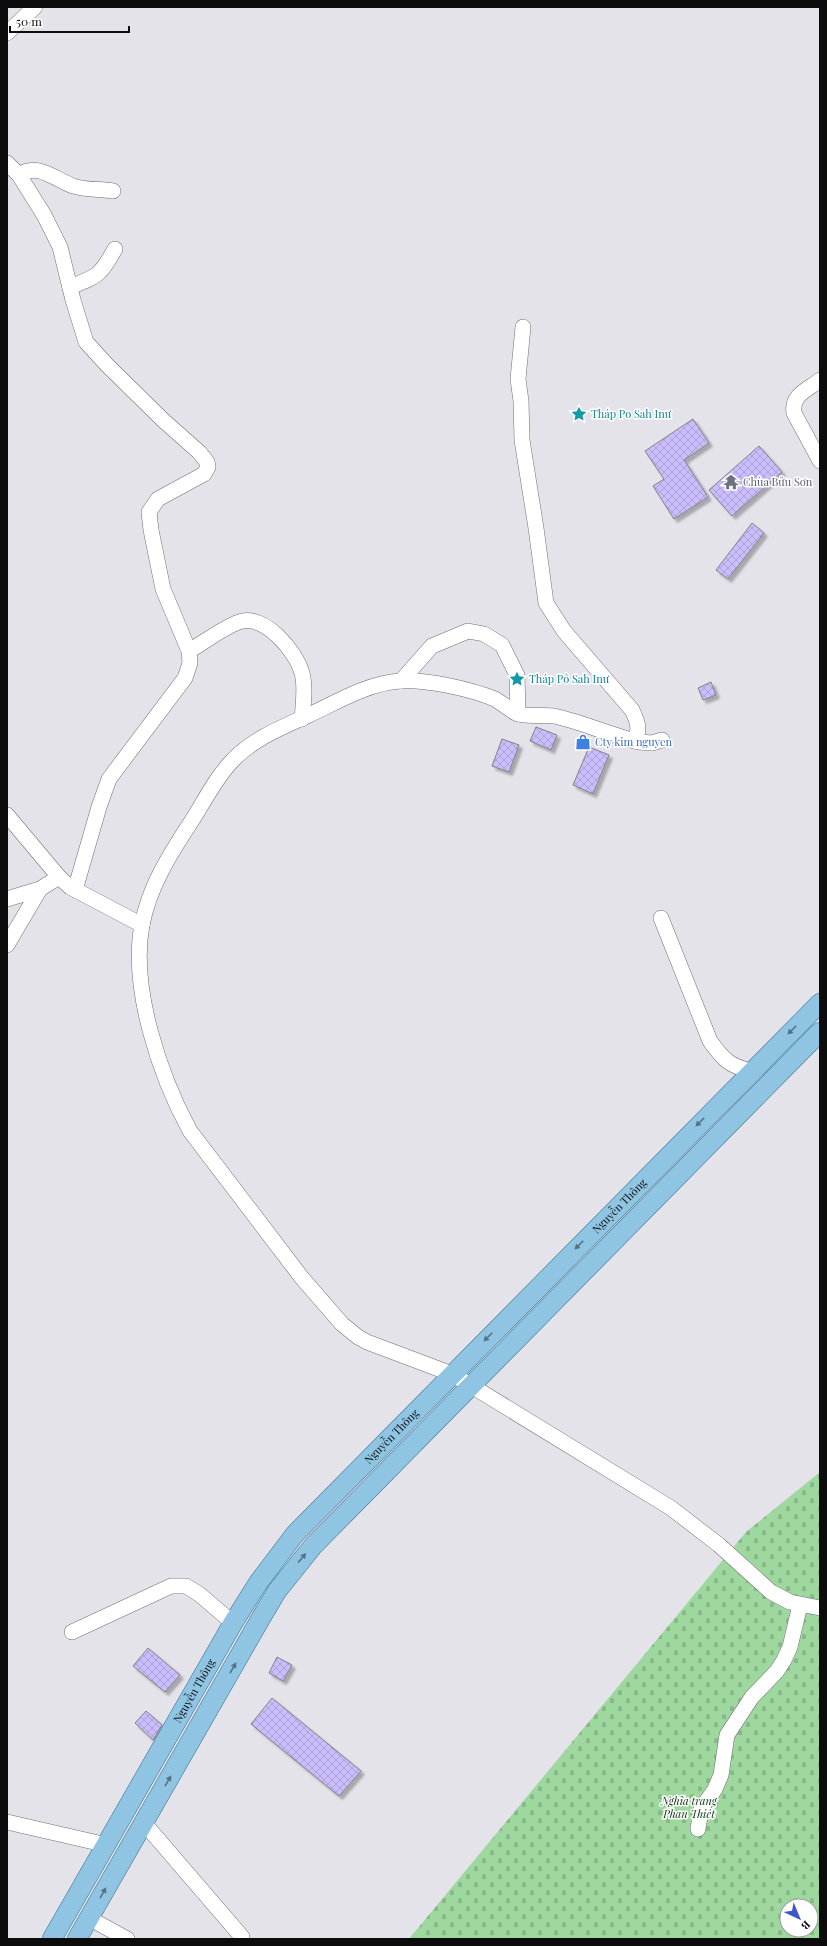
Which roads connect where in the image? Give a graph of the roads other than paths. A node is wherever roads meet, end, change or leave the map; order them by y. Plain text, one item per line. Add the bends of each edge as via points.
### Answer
1 (35, 7) edge
2 (7, 33) edge
3 (7, 163) edge
4 (19, 175) junction
5 (113, 191) dead end
6 (115, 249) dead end
7 (70, 287) junction
8 (523, 327) dead end
9 (820, 380) edge
10 (820, 461) edge
11 (188, 651) junction
12 (401, 681) junction
13 (518, 714) junction
14 (302, 718) junction
15 (662, 740) dead end
16 (635, 741) junction
17 (7, 815) edge
18 (59, 877) junction
19 (40, 889) junction
20 (75, 890) junction
21 (7, 899) edge
22 (661, 918) dead end
23 (142, 925) junction
24 (7, 945) edge
25 (820, 1003) edge
26 (820, 1032) edge
27 (751, 1071) junction
28 (452, 1374) junction
29 (471, 1386) junction
30 (800, 1605) junction
31 (820, 1608) edge
32 (233, 1623) junction
33 (72, 1632) dead end
34 (7, 1822) edge
35 (144, 1823) junction
36 (698, 1829) dead end
37 (107, 1845) junction
38 (89, 1918) junction
39 (242, 1938) dead end
40 (52, 1939) edge
41 (77, 1939) edge
42 (127, 1939) edge

1 - 2 street
3 - 4 street
4 - 5 street via 35,170 74,186
4 - 7 street via 60,247
6 - 7 street via 105,267 95,277
7 - 11 street via 86,342 207,462 208,468 204,474 158,499 149,512 163,589
8 - 16 street via 518,379 522,440 546,603 564,631 632,710 638,722
9 - 10 street via 794,400 793,406 794,413
11 - 14 street via 240,622 257,621 267,626 277,634 302,672
11 - 20 street via 190,663 185,678 109,779
12 - 13 street via 427,682 481,695 496,700
12 - 13 street via 432,646 468,631 484,634 502,644 517,675
12 - 14 street via 376,686
13 - 16 street via 554,716
14 - 23 street via 275,730 248,747 227,767 159,876
15 - 16 street via 652,743
17 - 18 street
18 - 19 street
18 - 20 street
19 - 21 street
19 - 24 street
20 - 23 street
22 - 27 street via 710,1041 722,1058 735,1068
23 - 28 street via 139,969 145,1013 177,1108 190,1131 302,1278 342,1324 367,1342
25 -> 27 main road, Nguyễn Thông
26 - 29 main road, Nguyễn Thông
27 -> 28 main road, Nguyễn Thông
28 - 29 street
28 - 32 main road, Nguyễn Thông via 295,1534 258,1582
29 - 30 street via 671,1508 719,1545 771,1592
35 -> 29 main road, Nguyễn Thông via 261,1618 293,1570 312,1546
30 - 31 street
30 - 36 street via 790,1648 778,1671 752,1697 727,1735 721,1775 715,1789 701,1808
32 - 33 street via 200,1594 186,1586 171,1586
32 - 37 main road, Nguyễn Thông
34 - 37 street
38 -> 35 main road, Nguyễn Thông
35 - 39 street
37 - 40 main road, Nguyễn Thông
38 - 41 main road, Nguyễn Thông
38 - 42 street

